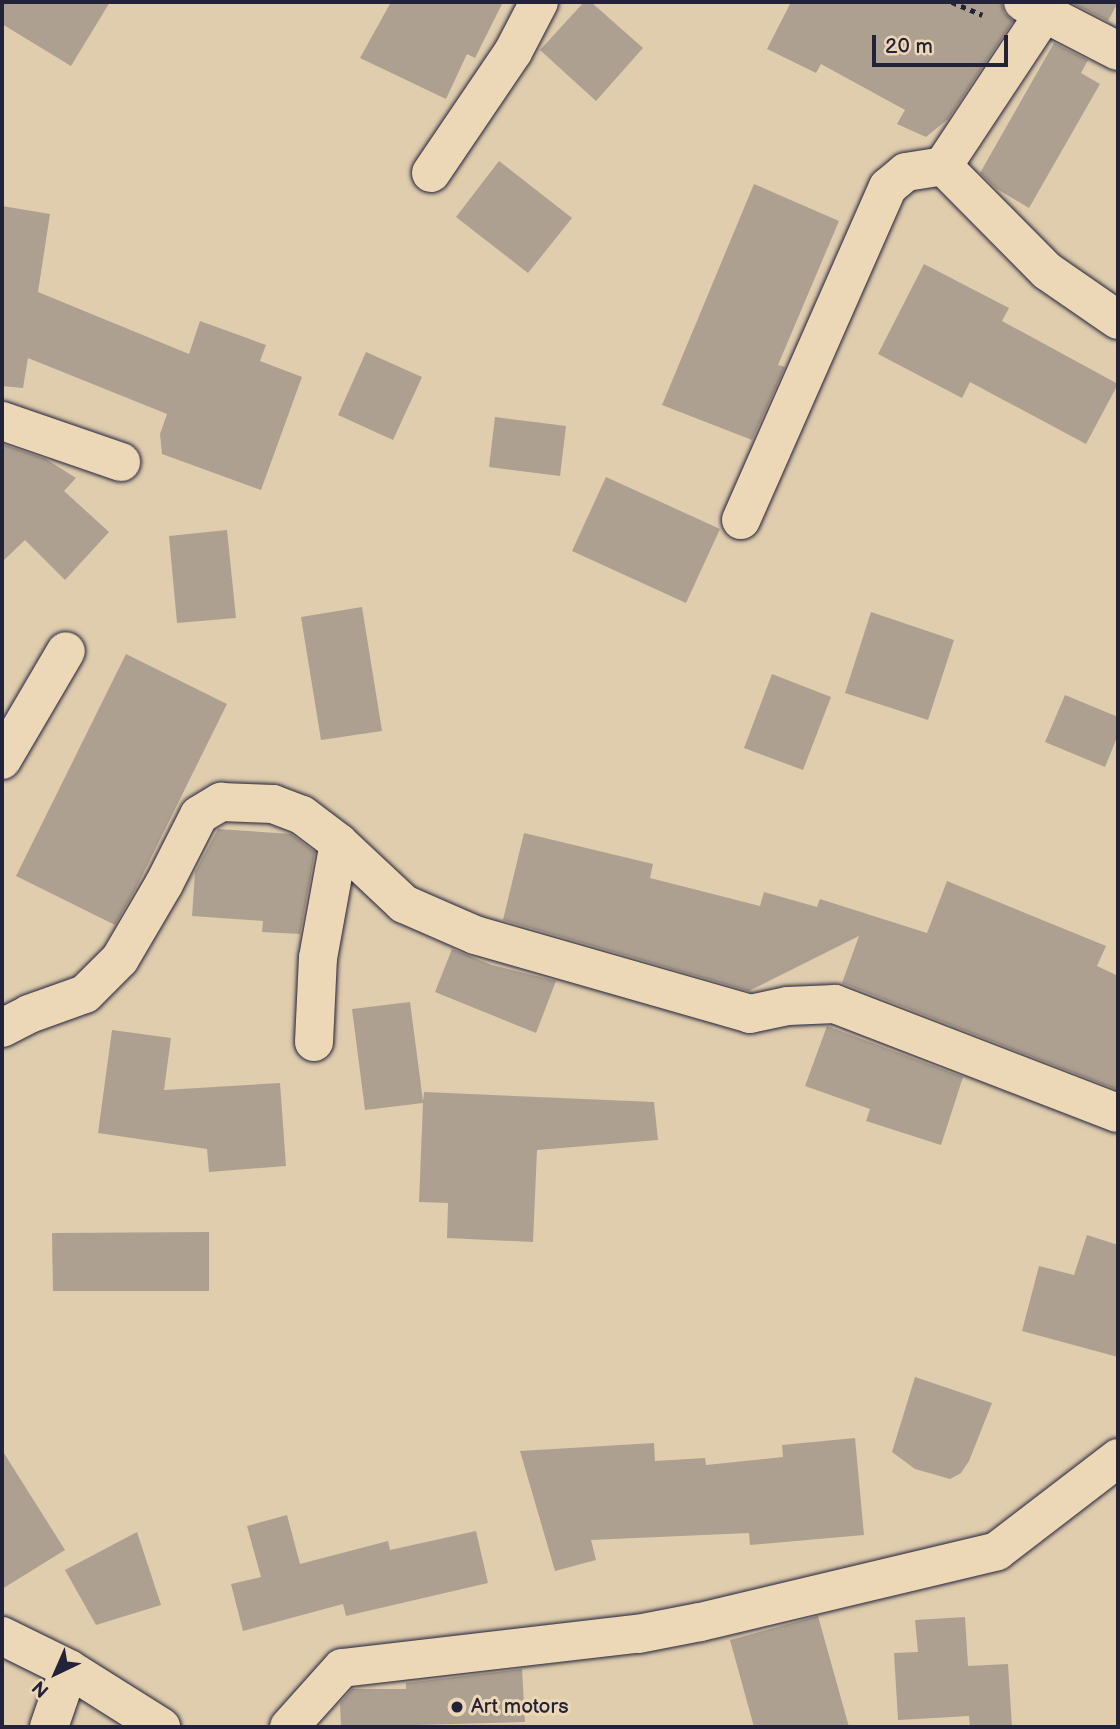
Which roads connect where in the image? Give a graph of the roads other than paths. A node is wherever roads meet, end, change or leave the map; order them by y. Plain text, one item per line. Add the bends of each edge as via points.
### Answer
1 (539, 2) edge
2 (1034, 7) edge
3 (1118, 51) edge
4 (943, 166) junction
5 (431, 173) dead end
6 (1118, 320) edge
7 (2, 421) edge
8 (121, 461) dead end
9 (741, 520) dead end
10 (66, 651) dead end
11 (2, 760) edge
12 (340, 843) junction
13 (2, 1028) edge
14 (314, 1042) dead end
15 (1118, 1113) edge
16 (1118, 1458) edge
17 (2, 1636) edge
18 (69, 1669) junction
19 (49, 1727) edge
20 (161, 1727) edge
21 (289, 1727) edge

1 - 5 street via 513,52
2 - 3 street
2 - 4 street
4 - 6 street via 1047,271
4 - 9 street via 906,172 888,187
7 - 8 street
10 - 11 street
12 - 13 street via 302,815 272,804 220,802 210,806 199,815 120,959 85,994
12 - 14 street via 318,958
12 - 15 street via 404,904 475,935 750,1014 788,1006 835,1004
16 - 21 street via 997,1551 638,1634 342,1668
17 - 18 street
18 - 19 street
18 - 20 street

